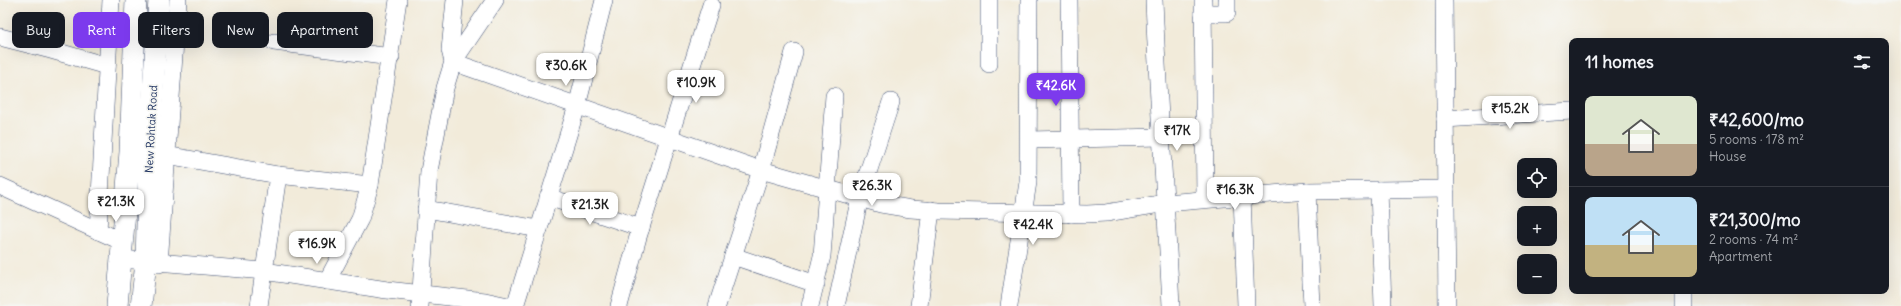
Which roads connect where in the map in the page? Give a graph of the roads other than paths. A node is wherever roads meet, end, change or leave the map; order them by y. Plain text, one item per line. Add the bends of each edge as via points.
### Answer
1 (111, 0) edge
2 (136, 0) edge
3 (159, 0) edge
4 (178, 0) edge
5 (398, 0) edge
6 (455, 0) edge
7 (495, 0) edge
8 (604, 0) edge
9 (989, 0) edge
10 (1029, 0) edge
11 (1069, 0) edge
12 (1154, 0) edge
13 (1227, 0) edge
14 (1444, 0) edge
15 (711, 5) dead end
16 (1203, 7) edge
17 (0, 38) edge
18 (274, 42) dead end
19 (794, 52) dead end
20 (390, 57) junction
21 (453, 62) junction
22 (989, 64) dead end
23 (107, 66) junction
24 (834, 96) dead end
25 (891, 102) dead end
26 (577, 106) junction
27 (1569, 111) edge
28 (1445, 119) junction
29 (1161, 137) junction
30 (671, 138) junction
31 (1071, 139) junction
32 (1029, 140) junction
33 (166, 155) junction
34 (762, 170) junction
35 (278, 175) junction
36 (370, 185) junction
37 (0, 186) edge
38 (828, 188) junction
39 (1446, 189) junction
40 (1379, 190) junction
41 (1307, 191) junction
42 (860, 196) junction
43 (1242, 196) junction
44 (548, 197) junction
45 (1205, 199) junction
46 (1166, 203) junction
47 (426, 209) junction
48 (931, 210) junction
49 (1024, 213) junction
50 (1071, 214) junction
51 (641, 228) junction
52 (539, 229) junction
53 (98, 231) junction
54 (122, 251) junction
55 (733, 256) junction
56 (153, 263) junction
57 (264, 271) junction
58 (327, 281) junction
59 (816, 284) junction
60 (1684, 294) edge
61 (421, 300) edge
62 (118, 306) edge
63 (141, 306) edge
64 (259, 306) edge
65 (508, 306) edge
66 (515, 306) edge
67 (619, 306) edge
68 (717, 306) edge
69 (810, 306) edge
70 (836, 306) edge
71 (919, 306) edge
72 (1009, 306) edge
73 (1172, 306) edge
74 (1246, 306) edge
75 (1312, 306) edge
76 (1383, 306) edge
77 (1447, 306) edge
78 (1684, 306) edge

1 - 23 street
2 - 54 main road, New Rohtak Road via 130,152
3 - 56 main road, New Rohtak Road via 149,152
4 - 33 street
5 - 20 street
6 - 21 street via 450,50
7 - 21 street
8 - 26 street
9 - 22 street
10 - 32 street
11 - 31 street
12 - 29 street
13 - 16 street via 1227,13
14 - 28 street
15 - 30 street
16 - 45 street
17 - 23 street
18 - 20 street
19 - 34 street
20 - 36 street
21 - 26 street
21 - 47 street via 445,88 432,154
23 - 53 street
24 - 38 street
25 - 42 street
26 - 30 street
26 - 44 street
27 - 28 street
28 - 39 street
29 - 31 street
29 - 46 street
30 - 34 street
30 - 51 street
31 - 32 street
31 - 50 street
32 - 49 street
33 - 35 street
33 - 56 street
34 - 38 street
34 - 55 street
35 - 36 street
35 - 57 street
36 - 58 street via 360,219
37 - 53 street
38 - 42 street
38 - 59 street via 822,256
39 - 40 street
39 - 77 street
40 - 41 street
40 - 76 street
41 - 43 street
41 - 75 street
42 - 48 street via 881,204
42 - 70 street
43 - 45 street
43 - 74 street
44 - 51 street
44 - 52 street
45 - 46 street
46 - 50 street via 1106,213
46 - 73 street
47 - 52 street
47 - 61 street
48 - 49 street
48 - 71 street
49 - 50 street
49 - 72 street
51 - 67 street
52 - 66 street
53 - 54 street
54 - 56 street
54 - 62 main road, New Rohtak Road
55 - 59 street
55 - 68 street
56 - 57 street
56 - 63 main road, New Rohtak Road
57 - 58 street
57 - 64 street
58 - 61 street
59 - 69 street
60 - 78 street
61 - 65 street via 485,301

